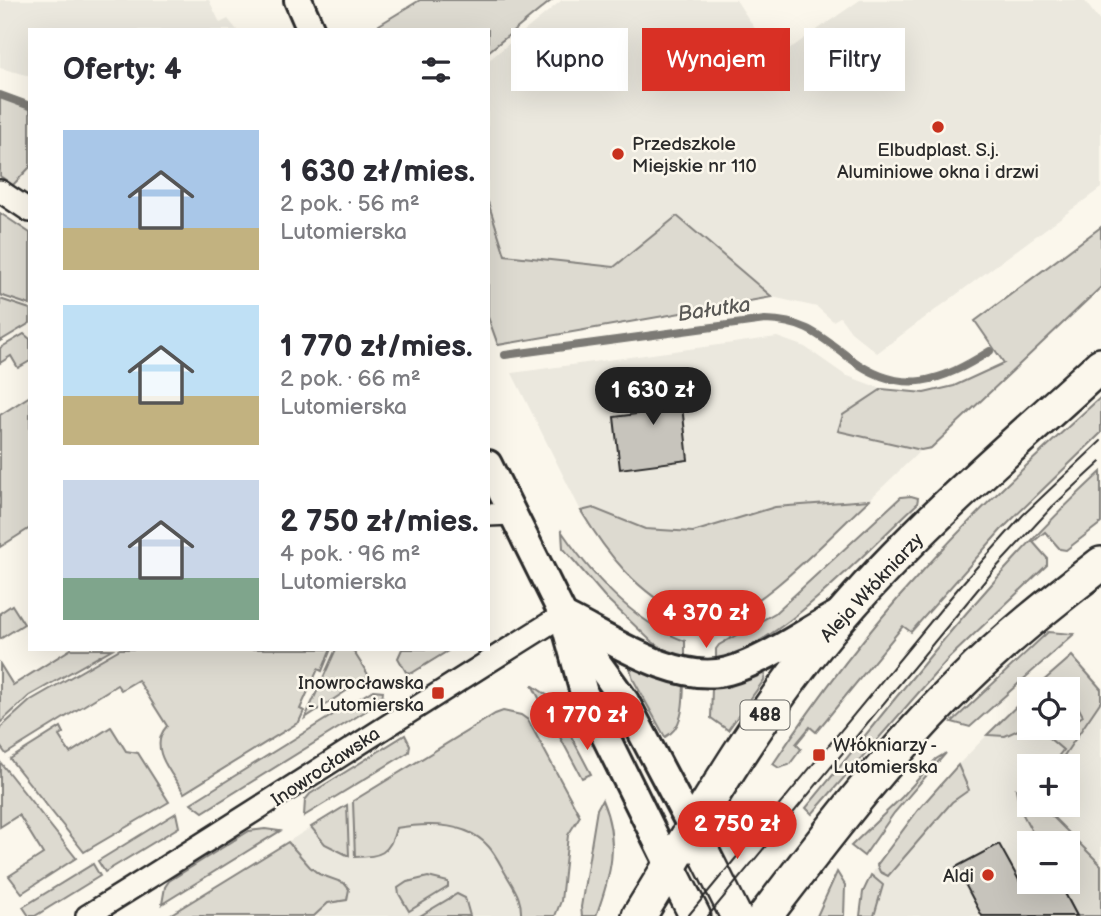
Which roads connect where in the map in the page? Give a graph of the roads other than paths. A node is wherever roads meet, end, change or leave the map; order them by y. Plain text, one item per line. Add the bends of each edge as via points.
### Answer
1 (298, 0) edge
2 (310, 28) edge
3 (0, 191) edge
4 (28, 210) edge
5 (1101, 365) edge
6 (490, 472) edge
7 (500, 514) edge
8 (1101, 564) edge
9 (848, 609) junction
10 (563, 615) junction
11 (692, 828) junction
12 (670, 867) junction
13 (87, 916) edge
14 (639, 916) edge
15 (695, 916) edge
16 (736, 916) edge
17 (765, 916) edge

1 - 2 street
3 - 4 street
5 - 9 main road, Aleja Włókniarzy / 488 via 948,506
6 - 7 street
7 - 10 street
8 - 17 main road via 961,682 872,782
9 - 10 street via 737,668 709,674 669,668
9 - 11 main road, Aleja Włókniarzy / 488 via 786,685
10 - 11 street via 625,701
10 - 12 street via 584,693
10 - 13 street, Inowrocławska
11 - 12 main road, Aleja Włókniarzy / 488
11 - 16 main road
12 - 14 main road, Aleja Włókniarzy / 488
12 - 15 main road

